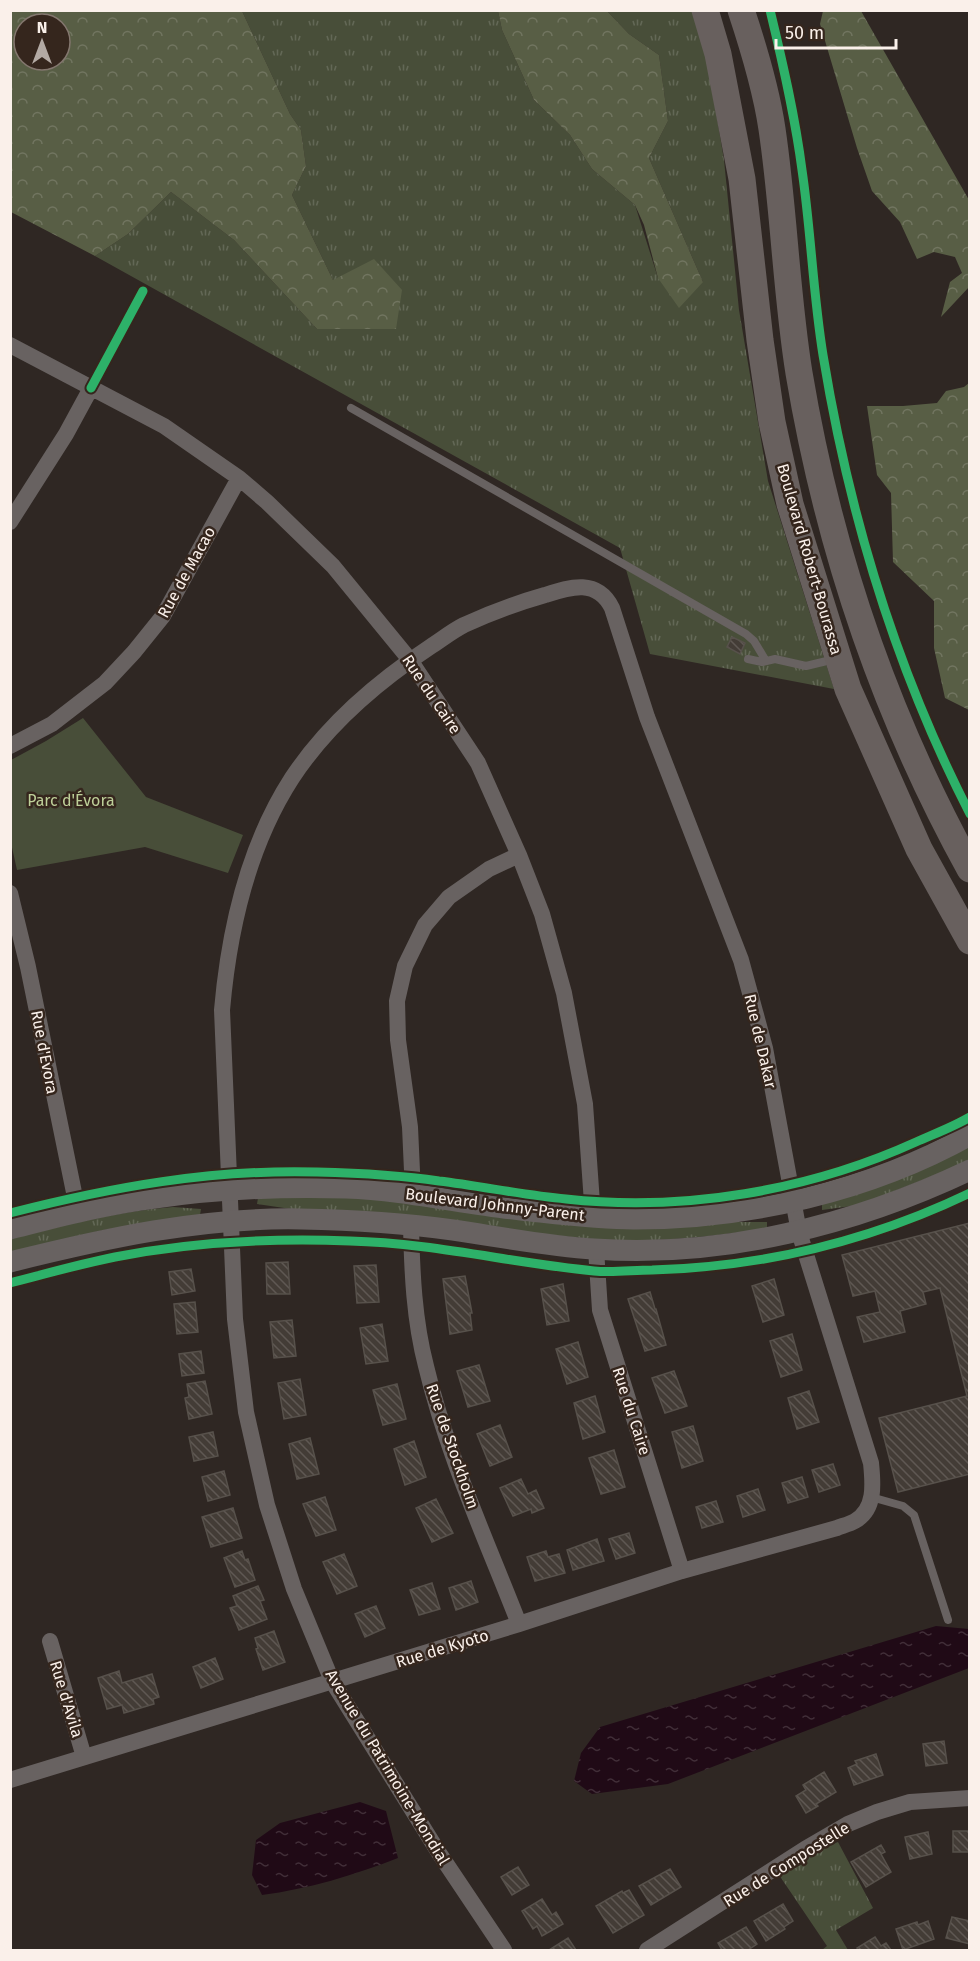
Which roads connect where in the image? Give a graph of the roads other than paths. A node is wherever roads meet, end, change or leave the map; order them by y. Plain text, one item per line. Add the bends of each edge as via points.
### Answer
1 (705, 10) edge
2 (741, 10) edge
3 (10, 345) edge
4 (91, 388) junction
5 (351, 408) dead end
6 (239, 478) junction
7 (10, 522) edge
8 (597, 590) joint
9 (838, 658) junction
10 (748, 659) dead end
11 (410, 660) junction
12 (766, 661) junction
13 (10, 746) edge
14 (519, 855) junction
15 (969, 869) edge
16 (10, 893) edge
17 (969, 941) edge
18 (969, 1135) edge
19 (969, 1170) edge
20 (229, 1191) junction
21 (413, 1193) junction
22 (794, 1202) junction
23 (78, 1212) junction
24 (593, 1217) junction
25 (231, 1220) junction
26 (411, 1225) junction
27 (10, 1229) edge
28 (800, 1232) junction
29 (596, 1250) junction
30 (10, 1262) edge
31 (869, 1502) junction
32 (682, 1571) junction
33 (948, 1620) dead end
34 (519, 1624) junction
35 (50, 1641) dead end
36 (332, 1681) junction
37 (84, 1757) junction
38 (10, 1780) edge
39 (969, 1798) edge
40 (504, 1950) edge
41 (647, 1950) edge

1 - 9 highway, Boulevard Robert-Bourassa via 718,54 742,179 772,422 790,504
2 - 15 highway, Boulevard Robert-Bourassa via 772,128 799,372 823,493 878,672 923,778
3 - 4 street, Rue du Caire
4 - 6 street, Rue du Caire via 164,426
4 - 7 street
5 - 12 lane via 746,634
6 - 11 street, Rue du Caire via 333,566
6 - 13 street, Rue de Macao via 163,616 134,652 105,684 52,724
8 - 11 street, Avenue du Patrimoine-Mondial via 570,587 510,605 462,626
8 - 22 street, Rue de Dakar via 612,608 647,717 741,960 765,1048
9 - 12 lane via 806,666 775,659
9 - 17 highway, Boulevard Robert-Bourassa via 919,849
10 - 12 lane
11 - 14 street, Rue du Caire via 478,763
11 - 20 street, Avenue du Patrimoine-Mondial via 367,694 292,778 248,871 226,967 222,1010
14 - 21 street via 489,869 449,897 425,926 405,966 397,1001 398,1040 410,1127
14 - 24 street, Rue du Caire via 542,914 564,993 585,1104
16 - 23 street, Rue d'Evora
18 - 22 street, Boulevard Johnny-Parent via 907,1164
19 - 28 street, Boulevard Johnny-Parent via 907,1199
20 - 21 street, Boulevard Johnny-Parent via 298,1187
20 - 23 street, Boulevard Johnny-Parent via 155,1198
20 - 25 street, Avenue du Patrimoine-Mondial
21 - 24 street, Boulevard Johnny-Parent
22 - 24 street, Boulevard Johnny-Parent via 676,1218
22 - 28 street, Rue de Dakar
23 - 27 street, Boulevard Johnny-Parent
25 - 26 street, Boulevard Johnny-Parent
25 - 30 street, Boulevard Johnny-Parent via 144,1231
25 - 36 street, Avenue du Patrimoine-Mondial via 235,1318 249,1424 267,1505 294,1589
26 - 29 street, Boulevard Johnny-Parent
26 - 34 street, Rue de Stockholm via 417,1321 425,1364 441,1422
28 - 29 street, Boulevard Johnny-Parent via 662,1250
28 - 31 street, Rue de Dakar via 872,1463 874,1490
29 - 32 street, Rue du Caire via 600,1310
31 - 32 street, Rue de Kyoto via 856,1521
31 - 33 lane via 903,1506 914,1515
32 - 34 street, Rue de Kyoto
34 - 36 street, Rue de Kyoto
35 - 37 street, Rue d'Avila
36 - 37 street, Rue de Kyoto
36 - 40 street, Avenue du Patrimoine-Mondial
37 - 38 street, Rue de Kyoto
39 - 41 street, Rue de Compostelle via 910,1802 848,1824

